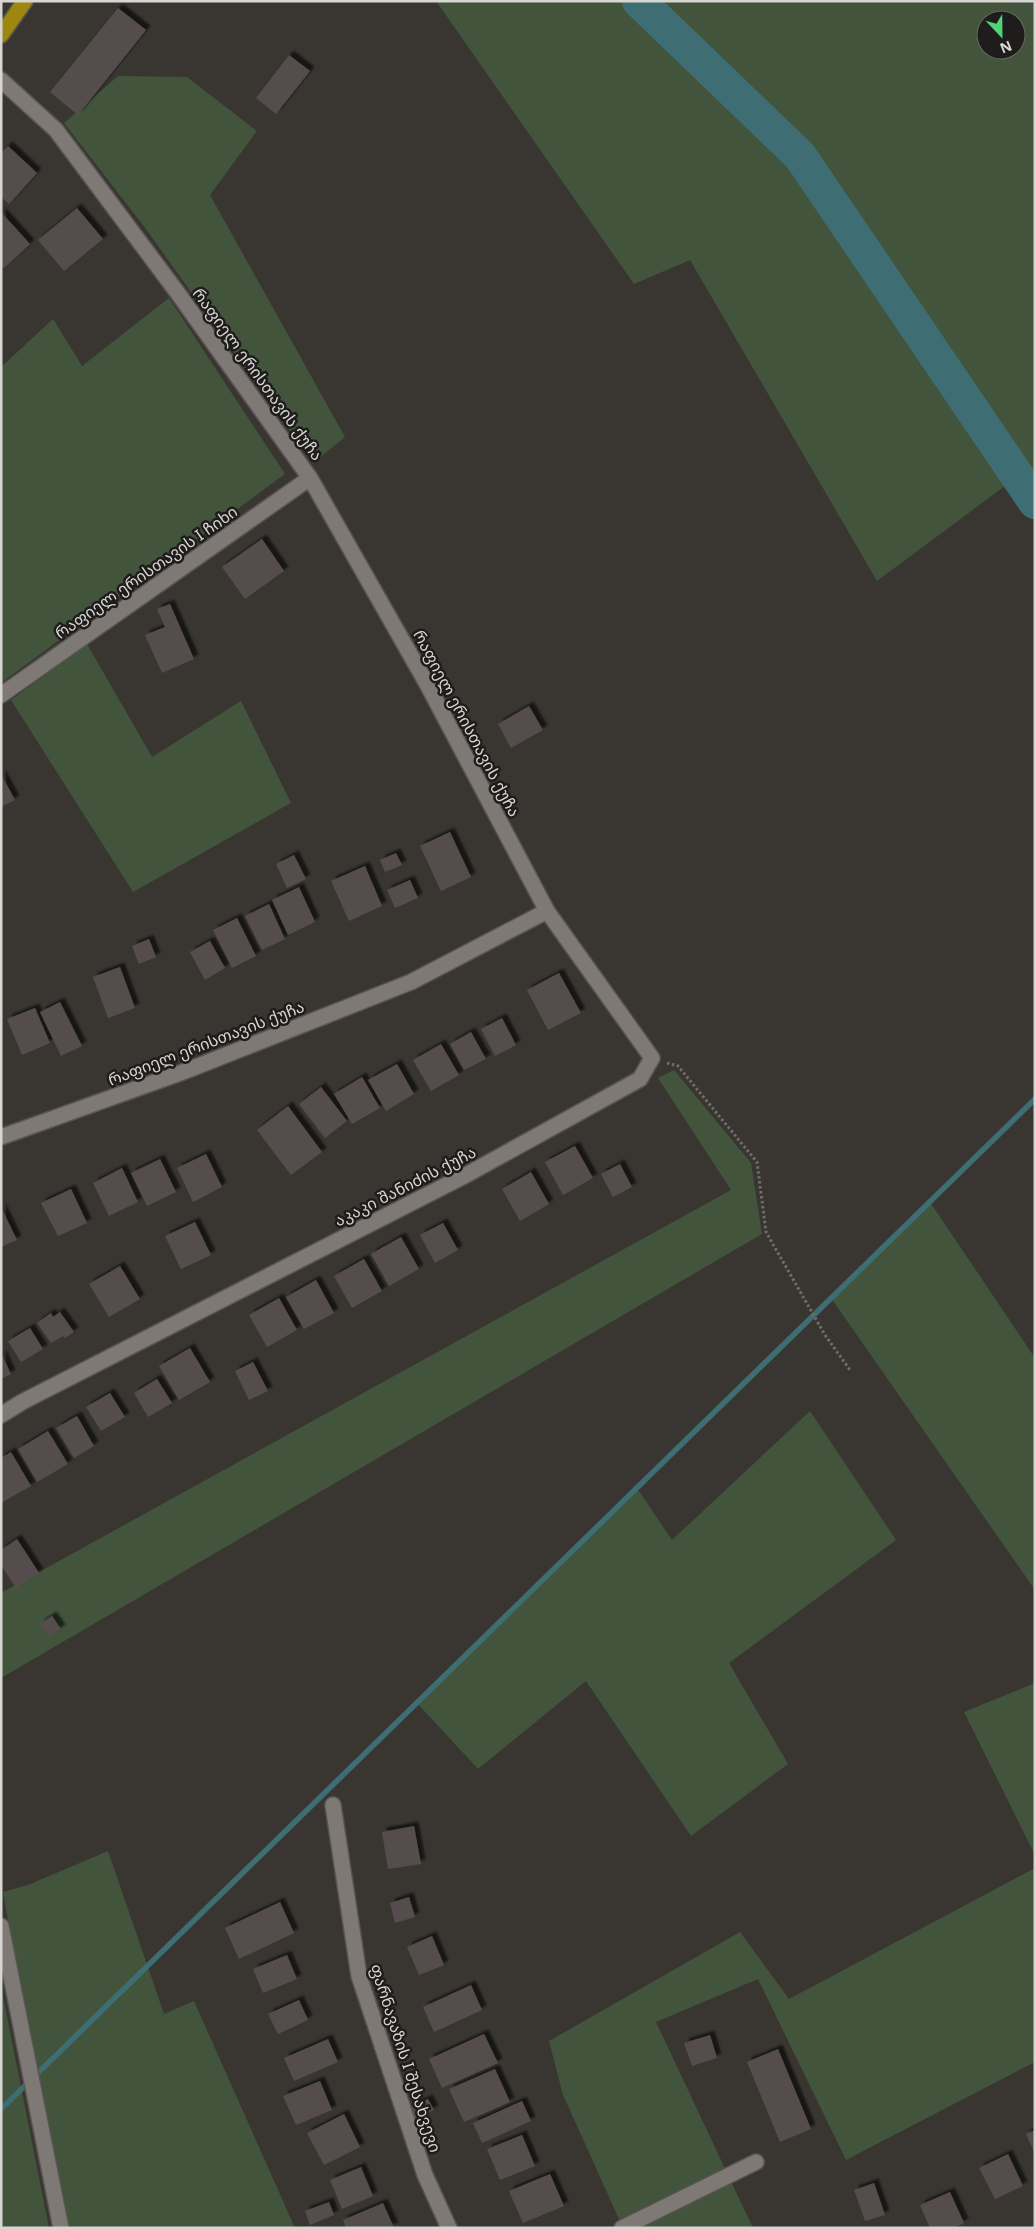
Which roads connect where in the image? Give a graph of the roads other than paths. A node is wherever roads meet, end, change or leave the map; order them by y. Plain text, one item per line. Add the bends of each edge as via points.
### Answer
1 (22, 3) edge
2 (1, 35) edge
3 (1, 80) edge
4 (310, 478) junction
5 (1, 695) edge
6 (547, 911) junction
7 (1, 1137) edge
8 (1, 1415) edge
9 (333, 1805) dead end
10 (1, 1926) edge
11 (756, 2162) dead end
12 (61, 2228) edge
13 (449, 2228) edge
14 (622, 2228) edge

1 - 2 highway
3 - 4 street, რაფიელ ერისთავის ქუჩა via 56,130
4 - 5 street, რაფიელ ერისთავის I ჩიხი
4 - 6 street, რაფიელ ერისთავის ქუჩა via 427,684
6 - 7 street, რაფიელ ერისთავის ქუჩა via 412,982 183,1072
6 - 8 street, აკაკი შანიძის ქუჩა via 652,1058 640,1080 466,1175
9 - 13 street, ფარნავაზის I შესახვევი via 359,1976 425,2175
10 - 12 street
11 - 14 street

